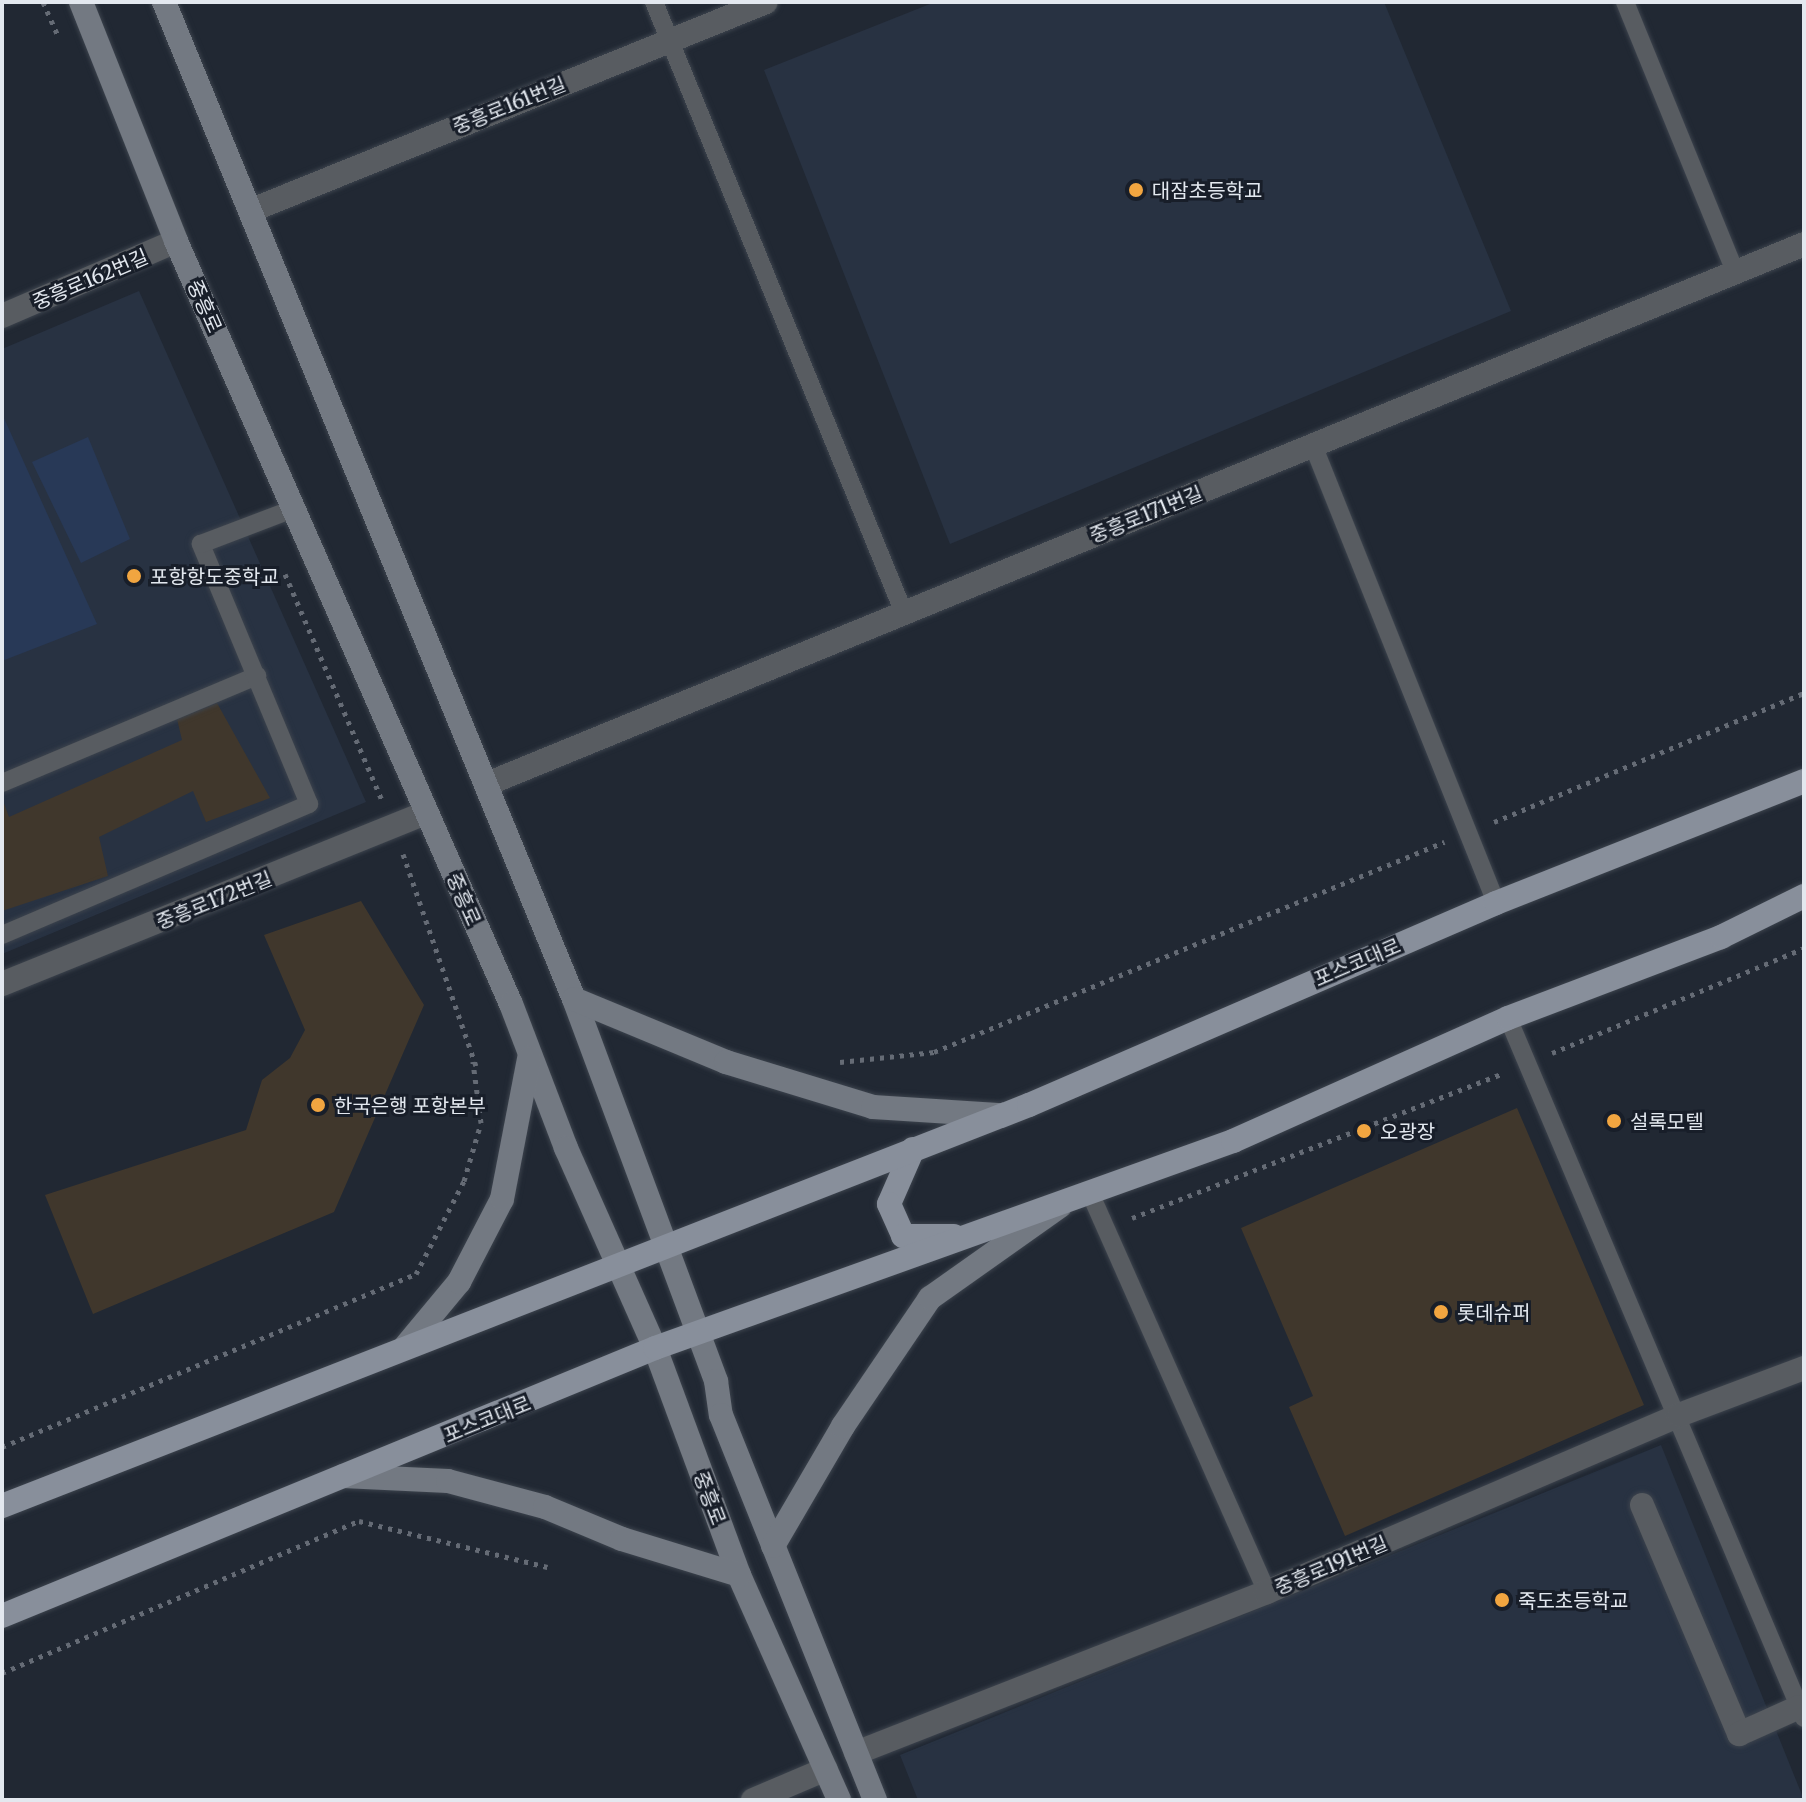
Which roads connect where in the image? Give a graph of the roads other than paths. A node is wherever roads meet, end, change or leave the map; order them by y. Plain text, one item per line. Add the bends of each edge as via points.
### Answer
1 (81, 2) edge
2 (164, 2) edge
3 (654, 2) edge
4 (766, 2) edge
5 (1625, 2) edge
6 (669, 41) junction
7 (252, 210) junction
8 (176, 241) junction
9 (1804, 244) edge
10 (1735, 272) junction
11 (2, 316) edge
12 (1313, 445) junction
13 (293, 509) junction
14 (904, 613) junction
15 (257, 676) junction
16 (1804, 781) edge
17 (2, 783) edge
18 (487, 784) junction
19 (426, 813) junction
20 (1804, 896) edge
21 (1496, 903) junction
22 (2, 935) edge
23 (2, 984) edge
24 (574, 999) junction
25 (1508, 1018) junction
26 (529, 1059) junction
27 (998, 1115) junction
28 (913, 1149) junction
29 (1091, 1195) junction
30 (1060, 1206) junction
31 (976, 1235) junction
32 (663, 1249) junction
33 (619, 1266) junction
34 (697, 1335) junction
35 (405, 1347) junction
36 (655, 1348) junction
37 (1804, 1368) edge
38 (1679, 1415) junction
39 (343, 1476) junction
40 (1642, 1505) dead end
41 (2, 1506) edge
42 (773, 1546) junction
43 (739, 1575) junction
44 (1267, 1592) junction
45 (2, 1616) edge
46 (1802, 1713) edge
47 (856, 1753) junction
48 (826, 1769) junction
49 (753, 1800) edge
50 (839, 1800) edge
51 (875, 1800) edge

1 - 8 main road, 중흥로
2 - 7 main road, 중흥로
3 - 6 lane
4 - 6 street, 중흥로161번길
5 - 10 lane
6 - 7 street, 중흥로161번길
6 - 14 lane
7 - 18 main road, 중흥로
8 - 11 street, 중흥로162번길
8 - 13 main road, 중흥로
9 - 10 street, 중흥로171번길
10 - 12 street, 중흥로171번길
12 - 14 street, 중흥로171번길
12 - 21 lane
13 - 15 lane via 201,544
13 - 19 main road, 중흥로
14 - 18 street, 중흥로171번길
15 - 17 lane
15 - 22 lane via 309,804
16 - 21 main road, 포스코대로
18 - 24 main road, 중흥로
19 - 23 street, 중흥로172번길
19 - 26 main road, 중흥로 via 511,1004
20 - 25 main road, 포스코대로 via 1721,937
21 - 27 main road, 포스코대로
24 - 27 main road via 726,1062 873,1107
24 - 32 main road, 중흥로
25 - 29 main road, 포스코대로 via 1233,1141
25 - 38 lane
26 - 33 main road, 중흥로
26 - 35 main road via 502,1199 459,1282
27 - 28 main road, 포스코대로
28 - 31 main road, 포스코대로 via 889,1204 903,1236
28 - 32 main road, 포스코대로
29 - 30 main road, 포스코대로
29 - 44 lane
30 - 31 main road, 포스코대로
30 - 42 main road via 930,1298 843,1426
31 - 34 main road, 포스코대로
32 - 33 main road, 포스코대로
32 - 34 main road, 중흥로
33 - 35 main road, 포스코대로
33 - 36 main road, 중흥로
34 - 36 main road, 포스코대로
34 - 42 main road, 중흥로 via 716,1381 721,1415
35 - 41 main road, 포스코대로
36 - 39 main road, 포스코대로
36 - 43 main road, 중흥로
37 - 38 street, 중흥로191번길
38 - 44 street, 중흥로191번길
38 - 46 lane
39 - 43 main road via 448,1481 545,1507 622,1539
39 - 45 main road, 포스코대로
40 - 46 street via 1739,1734
42 - 47 main road, 중흥로
43 - 48 main road, 중흥로
44 - 47 street, 중흥로191번길
47 - 51 main road, 중흥로
48 - 49 street
48 - 50 main road, 중흥로

